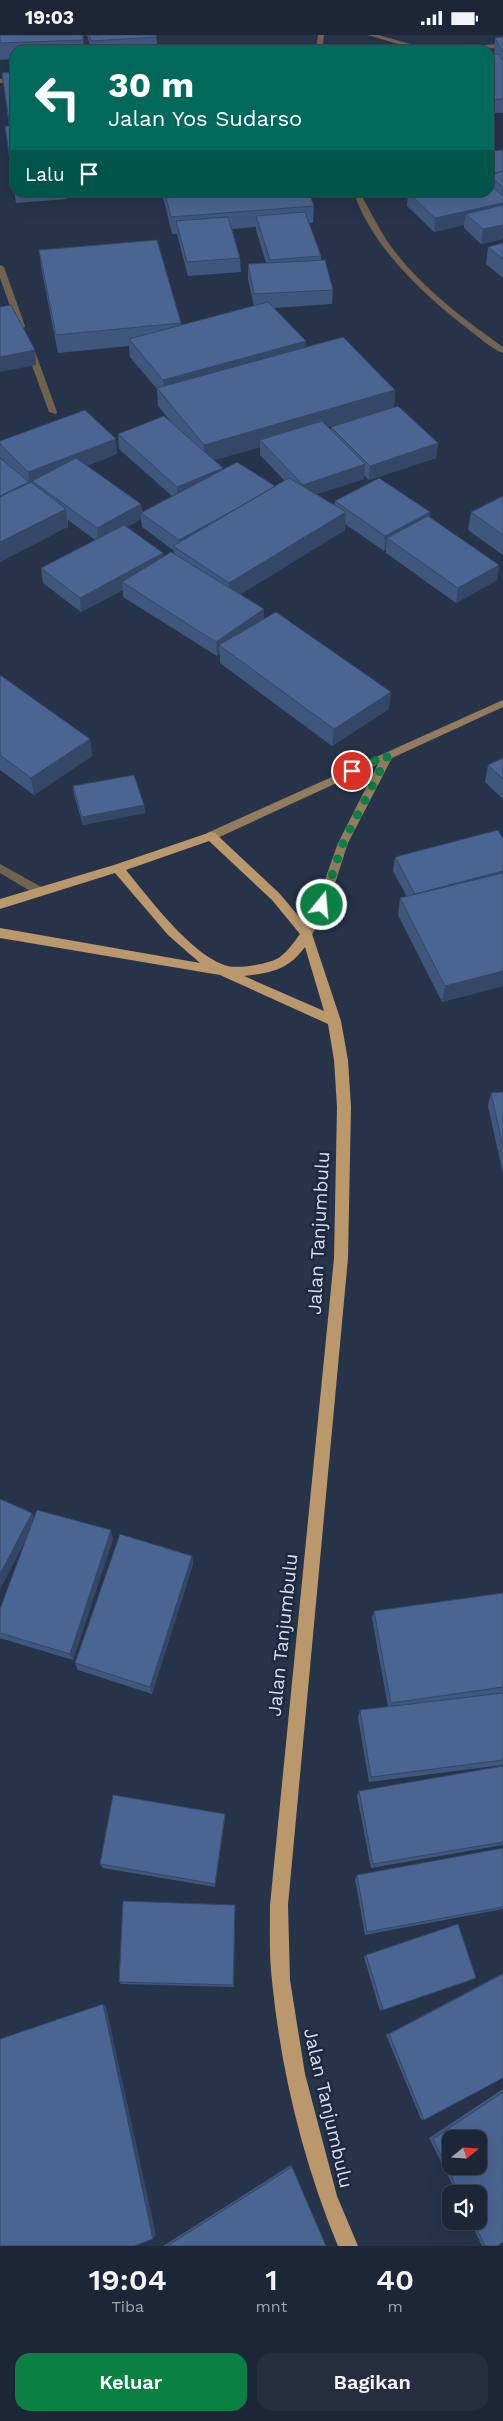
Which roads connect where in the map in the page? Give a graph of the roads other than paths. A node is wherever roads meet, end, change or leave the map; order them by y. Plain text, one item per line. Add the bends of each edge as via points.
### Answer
1 (371, 35) edge
2 (410, 45) edge
3 (359, 197) edge
4 (0, 267) edge
5 (503, 351) edge
6 (53, 412) dead end
7 (503, 703) edge
8 (388, 755) junction
9 (210, 836) junction
10 (0, 868) edge
11 (118, 868) junction
12 (41, 892) junction
13 (0, 904) edge
14 (0, 933) edge
15 (306, 934) junction
16 (227, 972) junction
17 (334, 1021) junction
18 (348, 2246) edge

1 - 2 street
3 - 5 street via 396,258 420,283
4 - 6 street
7 - 8 main road
8 - 9 main road
8 - 15 main road via 343,843 322,905
9 - 11 highway
9 - 15 highway via 276,897
10 - 12 street
11 - 12 highway
11 - 16 highway via 179,939
12 - 13 highway
14 - 16 highway
15 - 16 highway via 280,963
15 - 17 highway, Jalan Tanjumbulu
16 - 17 highway
17 - 18 highway, Jalan Tanjumbulu via 344,1107 341,1258 279,1905 281,1980 296,2074 327,2196

